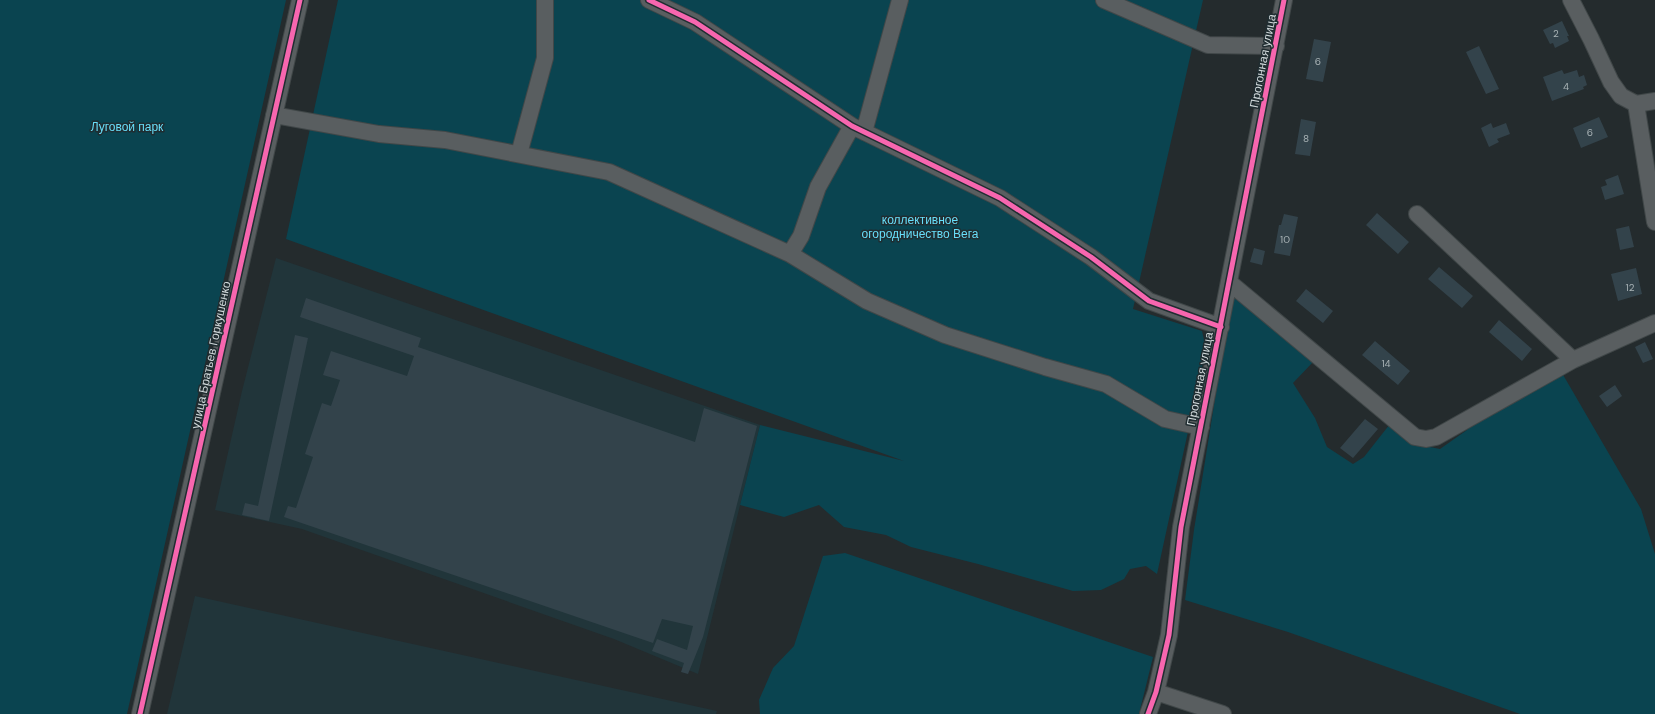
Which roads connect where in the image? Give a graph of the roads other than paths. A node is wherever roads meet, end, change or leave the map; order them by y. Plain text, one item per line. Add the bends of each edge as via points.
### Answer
1 (300, 0) edge
2 (545, 0) edge
3 (649, 0) edge
4 (900, 0) edge
5 (1104, 0) edge
6 (1284, 0) edge
7 (1571, 0) edge
8 (1276, 46) junction
9 (1655, 101) edge
10 (1636, 104) junction
11 (274, 115) junction
12 (858, 129) junction
13 (519, 154) junction
14 (1417, 214) dead end
15 (1655, 222) edge
16 (790, 254) junction
17 (1230, 283) junction
18 (1655, 323) edge
19 (1220, 327) junction
20 (1573, 360) junction
21 (1201, 427) junction
22 (1156, 692) junction
23 (140, 714) edge
24 (1148, 714) edge
25 (1223, 714) edge

1 - 11 street, улица Братьев Горкушенко
2 - 13 street via 545,58
3 - 12 street via 695,22
4 - 12 street
5 - 8 street via 1208,45
6 - 8 street, Прогонная улица
7 - 10 street via 1611,82 1621,96
8 - 17 street, Прогонная улица
9 - 10 street
10 - 15 street
11 - 13 street via 378,134 445,140
11 - 23 street, улица Братьев Горкушенко
12 - 16 street via 818,187 801,236
12 - 19 street via 1000,198 1091,257 1149,301
13 - 16 street via 609,172
14 - 20 street
16 - 21 street via 867,301 945,334 1106,384 1165,419
17 - 19 street, Прогонная улица
17 - 20 street via 1415,438 1436,437
18 - 20 street
19 - 21 street, Прогонная улица
21 - 22 street, Прогонная улица via 1181,527 1169,635
22 - 24 street, Прогонная улица
22 - 25 street

